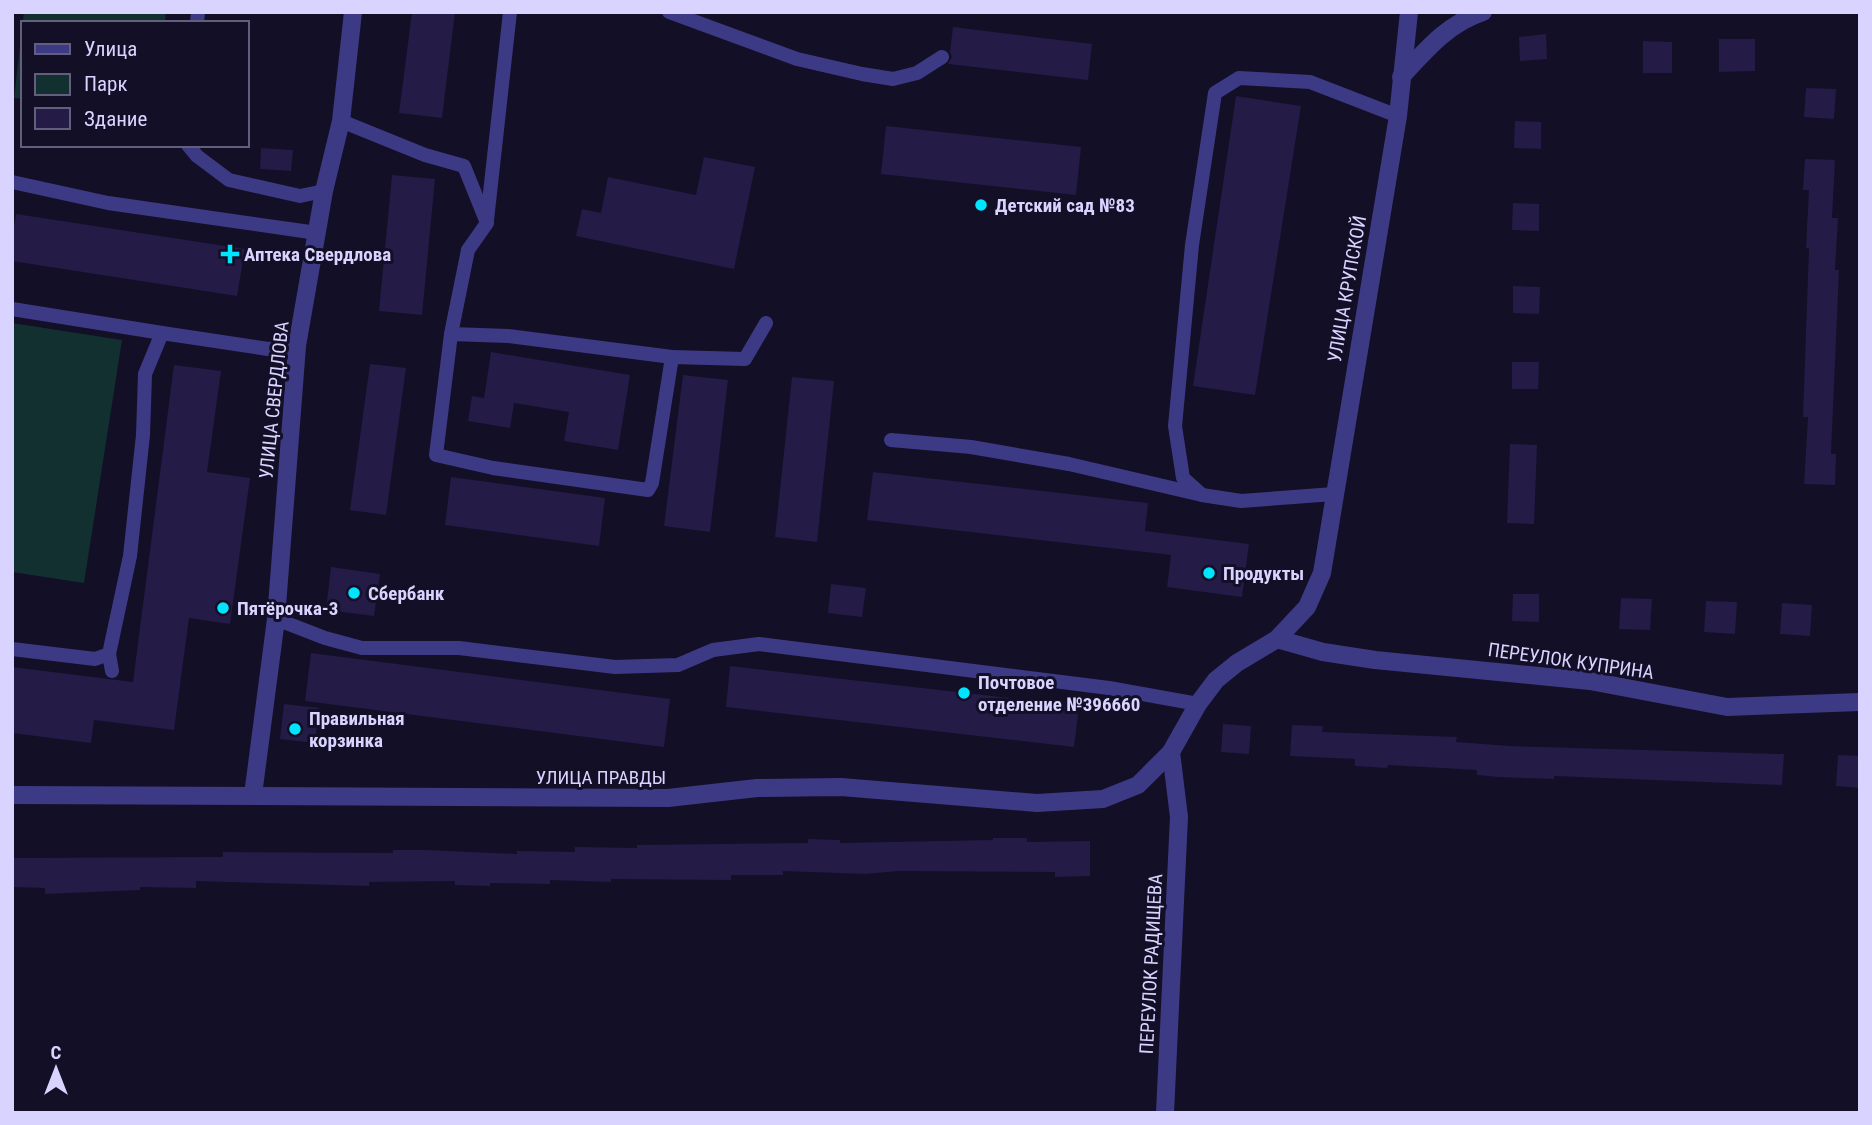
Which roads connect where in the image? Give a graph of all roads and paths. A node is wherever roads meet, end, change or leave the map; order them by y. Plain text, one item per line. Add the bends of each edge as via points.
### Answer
1 (353, 12) edge
2 (510, 12) edge
3 (669, 12) edge
4 (1409, 12) edge
5 (1483, 12) edge
6 (696, 16) edge
7 (942, 57) dead end
8 (1401, 77) junction
9 (1398, 116) junction
10 (341, 121) junction
11 (190, 147) edge
12 (12, 182) edge
13 (324, 191) junction
14 (487, 223) junction
15 (317, 233) junction
16 (12, 309) edge
17 (766, 323) dead end
18 (162, 333) junction
19 (451, 334) junction
20 (298, 346) junction
21 (672, 357) junction
22 (891, 440) dead end
23 (1334, 494) junction
24 (1202, 495) junction
25 (276, 618) junction
26 (1277, 639) junction
27 (12, 649) edge
28 (109, 654) junction
29 (112, 671) dead end
30 (1860, 702) edge
31 (1198, 704) junction
32 (1171, 752) junction
33 (12, 795) edge
34 (253, 795) junction
35 (1165, 1113) edge

1 - 10 street, УЛИЦА СВЕРДЛОВА
2 - 14 lane
3 - 6 lane
4 - 8 street, УЛИЦА КРУПСКОЙ
5 - 8 street via 1441,34
6 - 7 lane via 797,59 862,74 893,79 917,73
8 - 9 street, УЛИЦА КРУПСКОЙ
9 - 23 street, УЛИЦА КРУПСКОЙ
9 - 24 lane via 1310,82 1239,78 1215,93 1192,245 1175,426 1183,478
10 - 13 street, УЛИЦА СВЕРДЛОВА
10 - 14 lane via 464,166
11 - 13 lane via 229,180 300,196
12 - 15 lane via 108,203
13 - 15 street, УЛИЦА СВЕРДЛОВА
14 - 19 lane via 468,250
15 - 20 street, УЛИЦА СВЕРДЛОВА
16 - 18 lane
17 - 21 lane via 745,359
18 - 20 lane via 268,349
18 - 28 lane via 145,374 131,556
19 - 21 lane via 508,336
19 - 21 lane via 436,455 634,489 648,490 652,483
20 - 25 street, УЛИЦА СВЕРДЛОВА
22 - 24 lane via 971,447 1069,464
23 - 24 lane via 1241,500
23 - 26 street, УЛИЦА КРУПСКОЙ via 1322,573 1307,607
25 - 31 lane via 362,648 459,648 615,667 678,665 713,650 759,644 1109,688
25 - 34 street, УЛИЦА СВЕРДЛОВА
26 - 30 street, ПЕРЕУЛОК КУПРИНА via 1375,660 1590,681 1727,707
26 - 31 street, УЛИЦА ПРАВДЫ via 1216,680
27 - 28 lane via 94,659
28 - 29 lane
31 - 32 street, УЛИЦА ПРАВДЫ
32 - 34 street, УЛИЦА ПРАВДЫ via 1138,785 1103,799 1037,803 841,787 757,788 668,799
32 - 35 street, ПЕРЕУЛОК РАДИЩЕВА via 1180,817
33 - 34 street, УЛИЦА ПРАВДЫ

